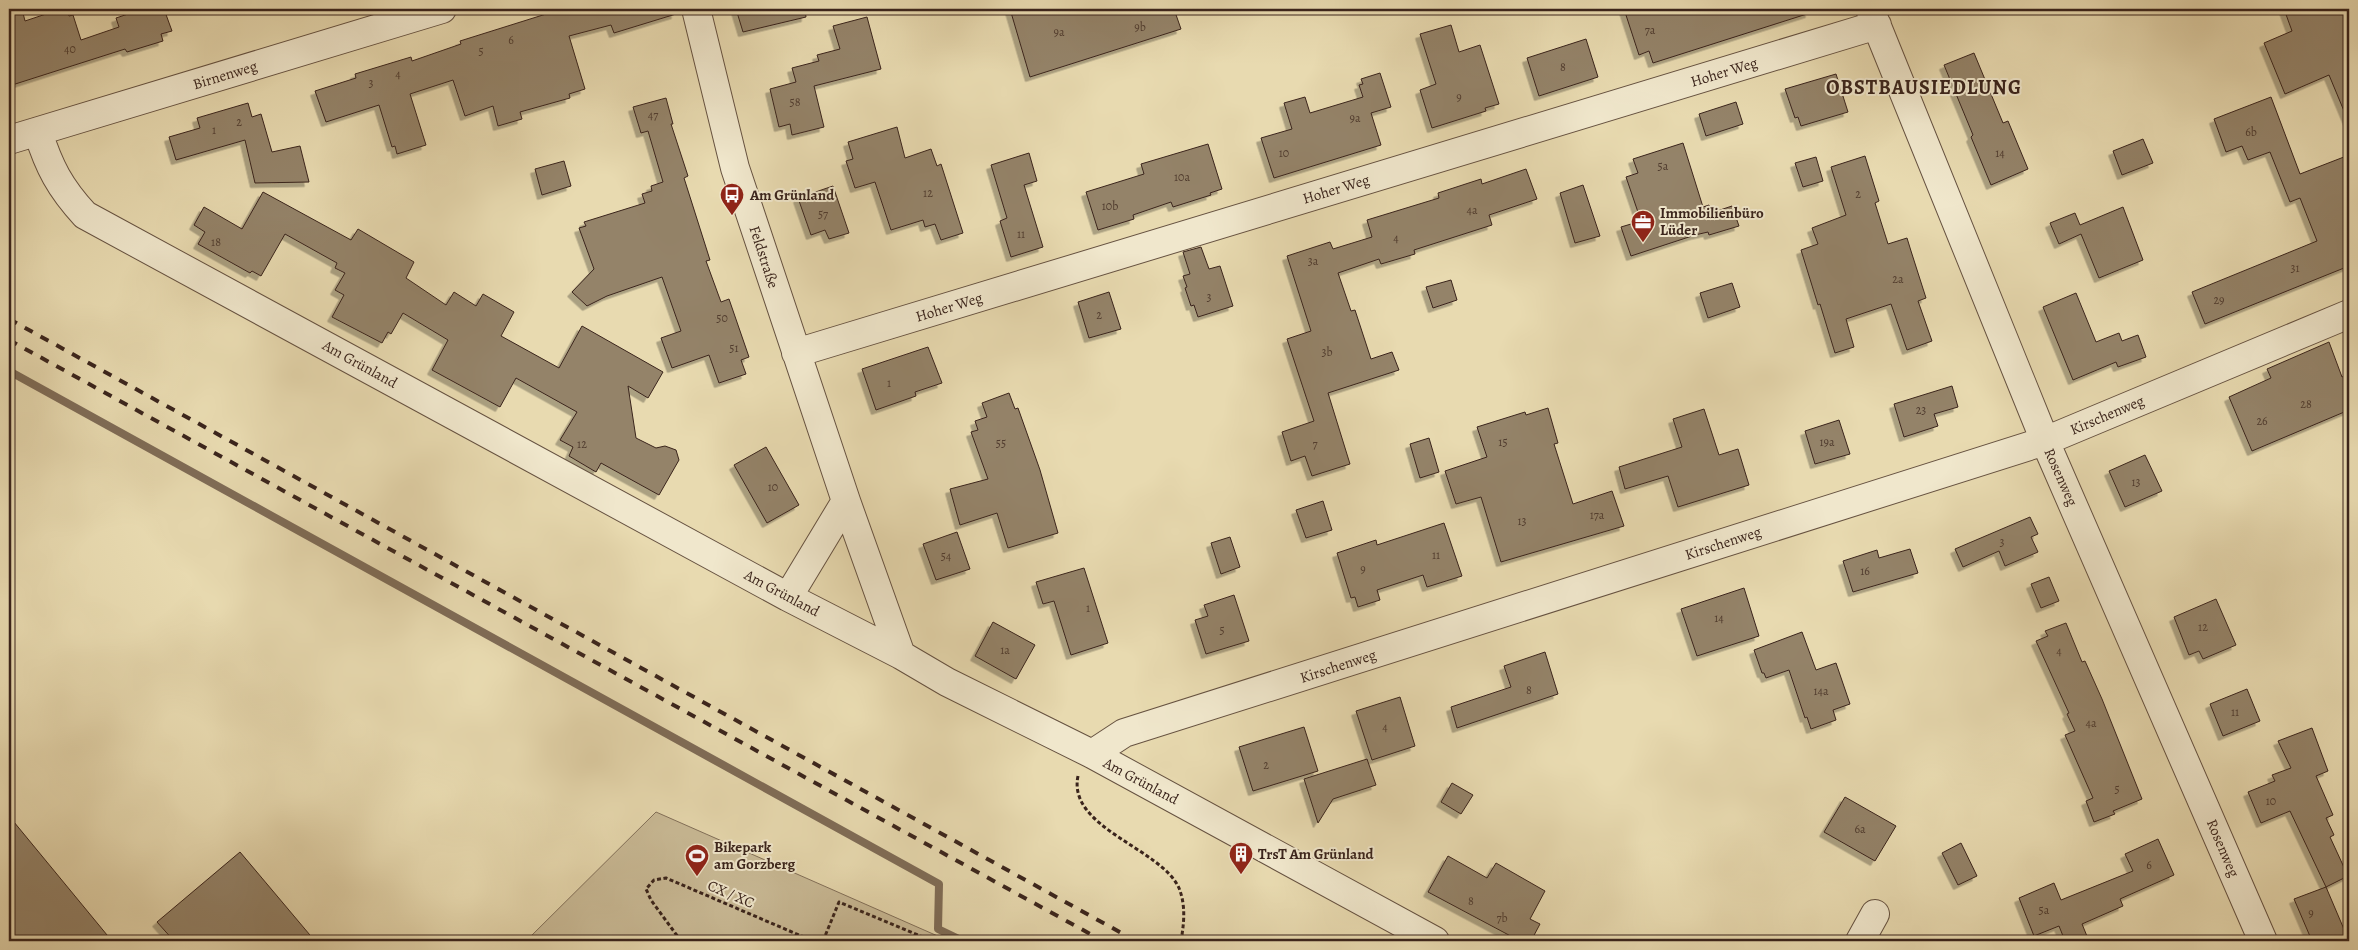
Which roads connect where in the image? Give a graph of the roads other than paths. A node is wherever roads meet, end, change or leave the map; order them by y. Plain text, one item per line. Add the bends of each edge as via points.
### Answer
1 (442, 9) edge
2 (696, 9) edge
3 (397, 15) edge
4 (1873, 17) edge
5 (287, 26) edge
6 (38, 132) junction
7 (9, 140) edge
8 (2349, 314) edge
9 (796, 353) junction
10 (2045, 441) junction
11 (846, 501) junction
12 (788, 597) junction
13 (901, 655) junction
14 (1092, 754) junction
15 (1875, 914) dead end
16 (1435, 941) edge
17 (1860, 941) edge
18 (2262, 941) edge

1 - 3 street, Birnenweg
2 - 9 street, Feldstraße via 735,168
3 - 5 street, Birnenweg
4 - 9 street, Hoher Weg
4 - 10 street, Rosenweg
5 - 6 street, Birnenweg
6 - 7 street, Birnenweg
6 - 12 street, Am Grünland via 57,180 85,214
8 - 10 street, Kirschenweg
9 - 11 street, Feldstraße
10 - 14 street, Kirschenweg via 1124,733
10 - 18 street, Rosenweg
11 - 12 street
11 - 13 street, Feldstraße
12 - 13 street, Am Grünland
13 - 14 street, Am Grünland via 947,682
14 - 16 street, Am Grünland
15 - 17 street

